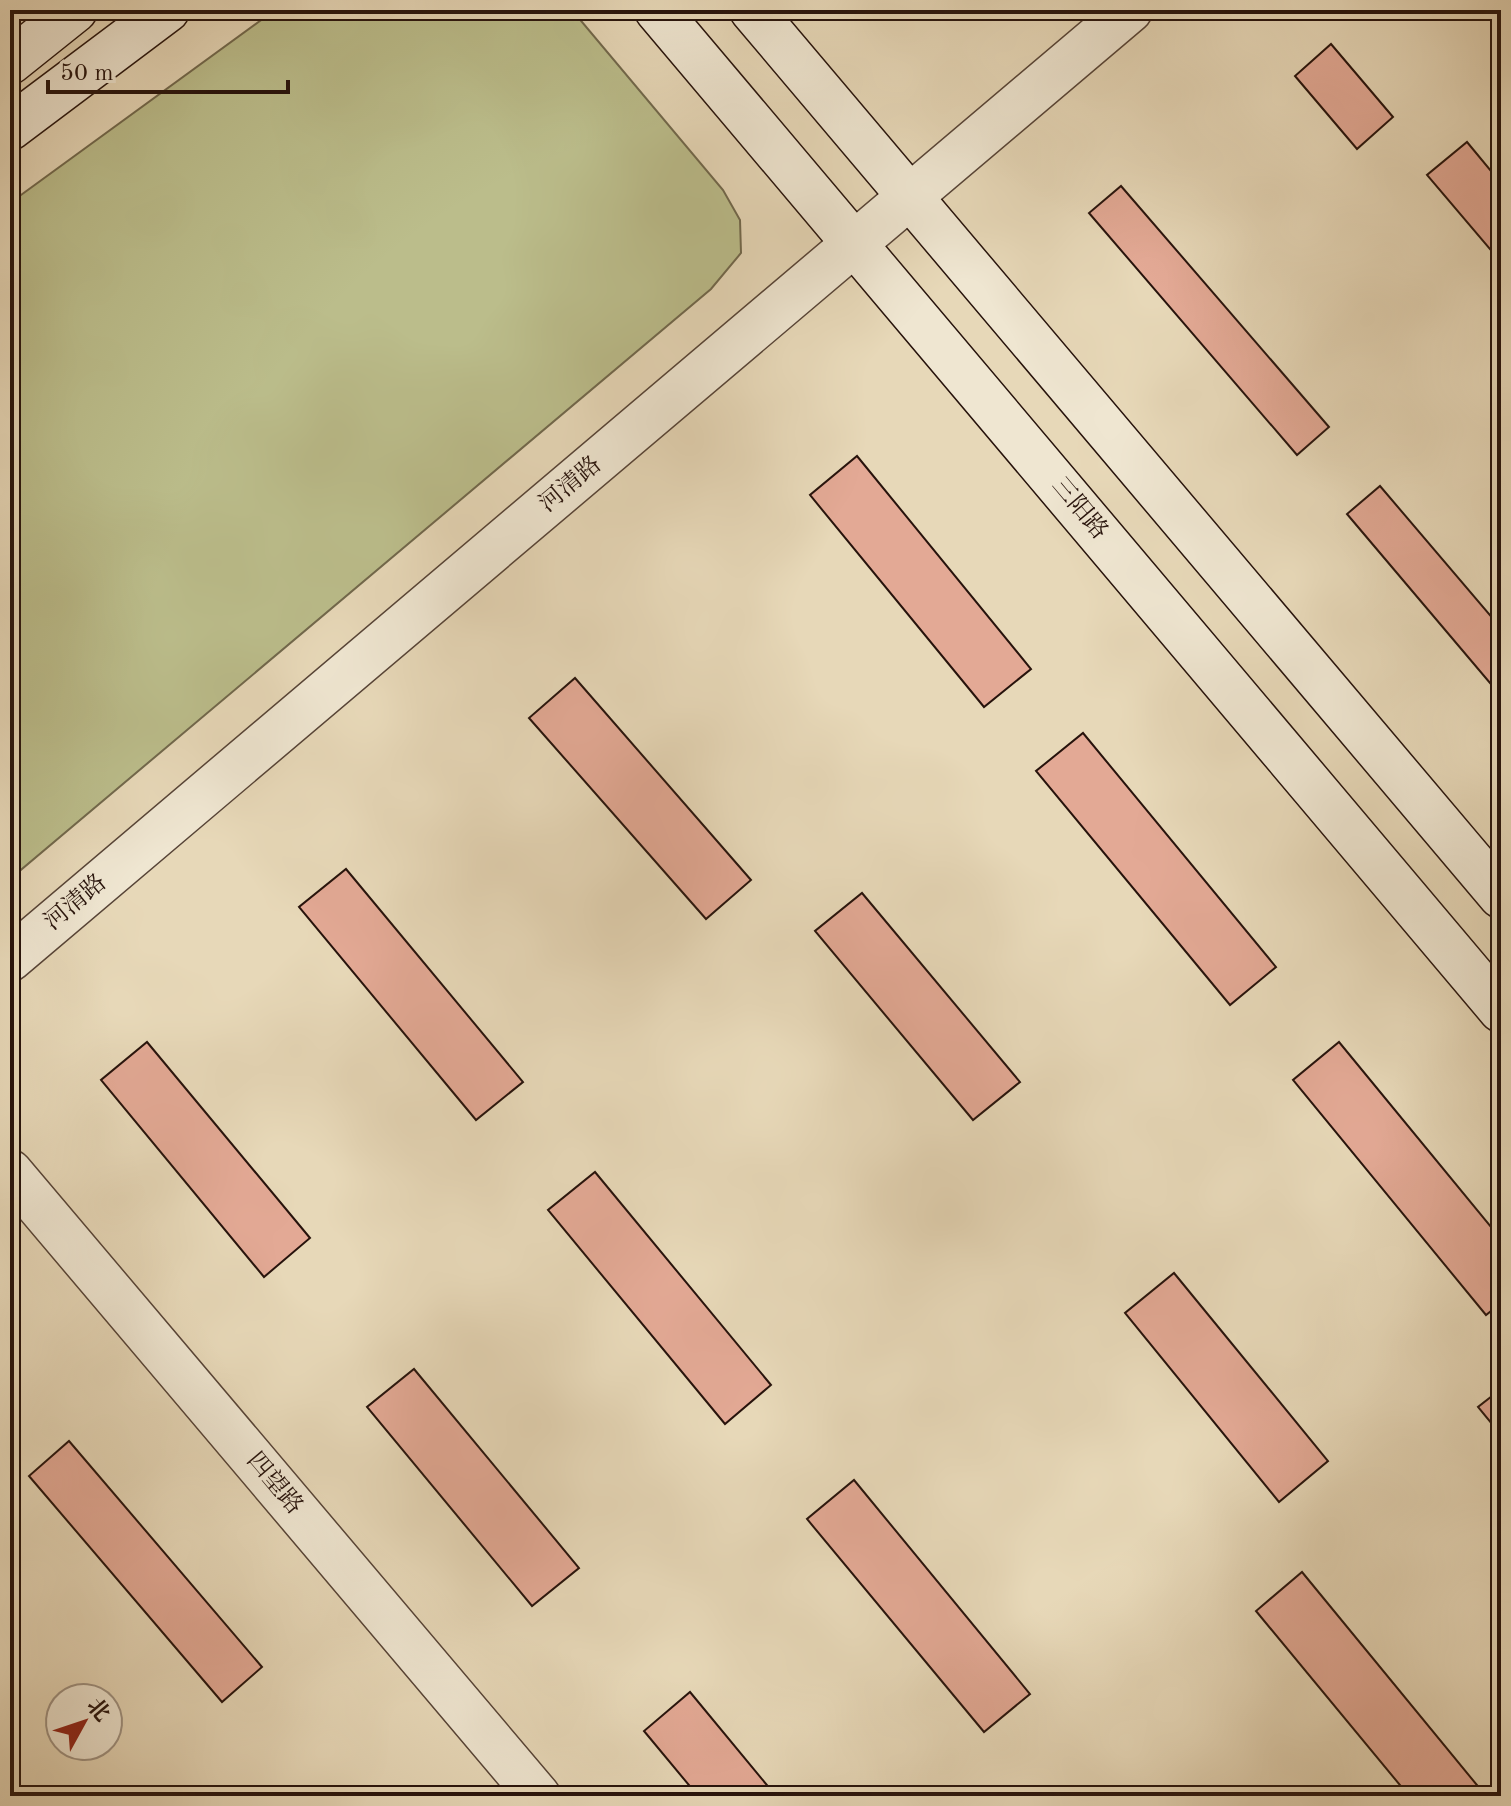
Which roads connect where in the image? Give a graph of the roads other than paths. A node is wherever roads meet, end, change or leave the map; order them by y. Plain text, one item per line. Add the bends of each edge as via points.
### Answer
1 (75, 10) edge
2 (167, 10) edge
3 (657, 10) edge
4 (752, 10) edge
5 (1130, 10) edge
6 (10, 62) edge
7 (10, 128) edge
8 (910, 198) junction
9 (856, 244) junction
10 (1501, 896) edge
11 (10, 959) edge
12 (1501, 1010) edge
13 (10, 1172) edge
14 (538, 1796) edge

1 - 6 main road
2 - 7 main road
3 - 9 main road, 三阳路
4 - 8 main road
5 - 8 main road, 河清路
8 - 9 main road, 河清路
8 - 10 main road
9 - 11 main road, 河清路
9 - 12 main road, 三阳路
13 - 14 main road, 四望路

